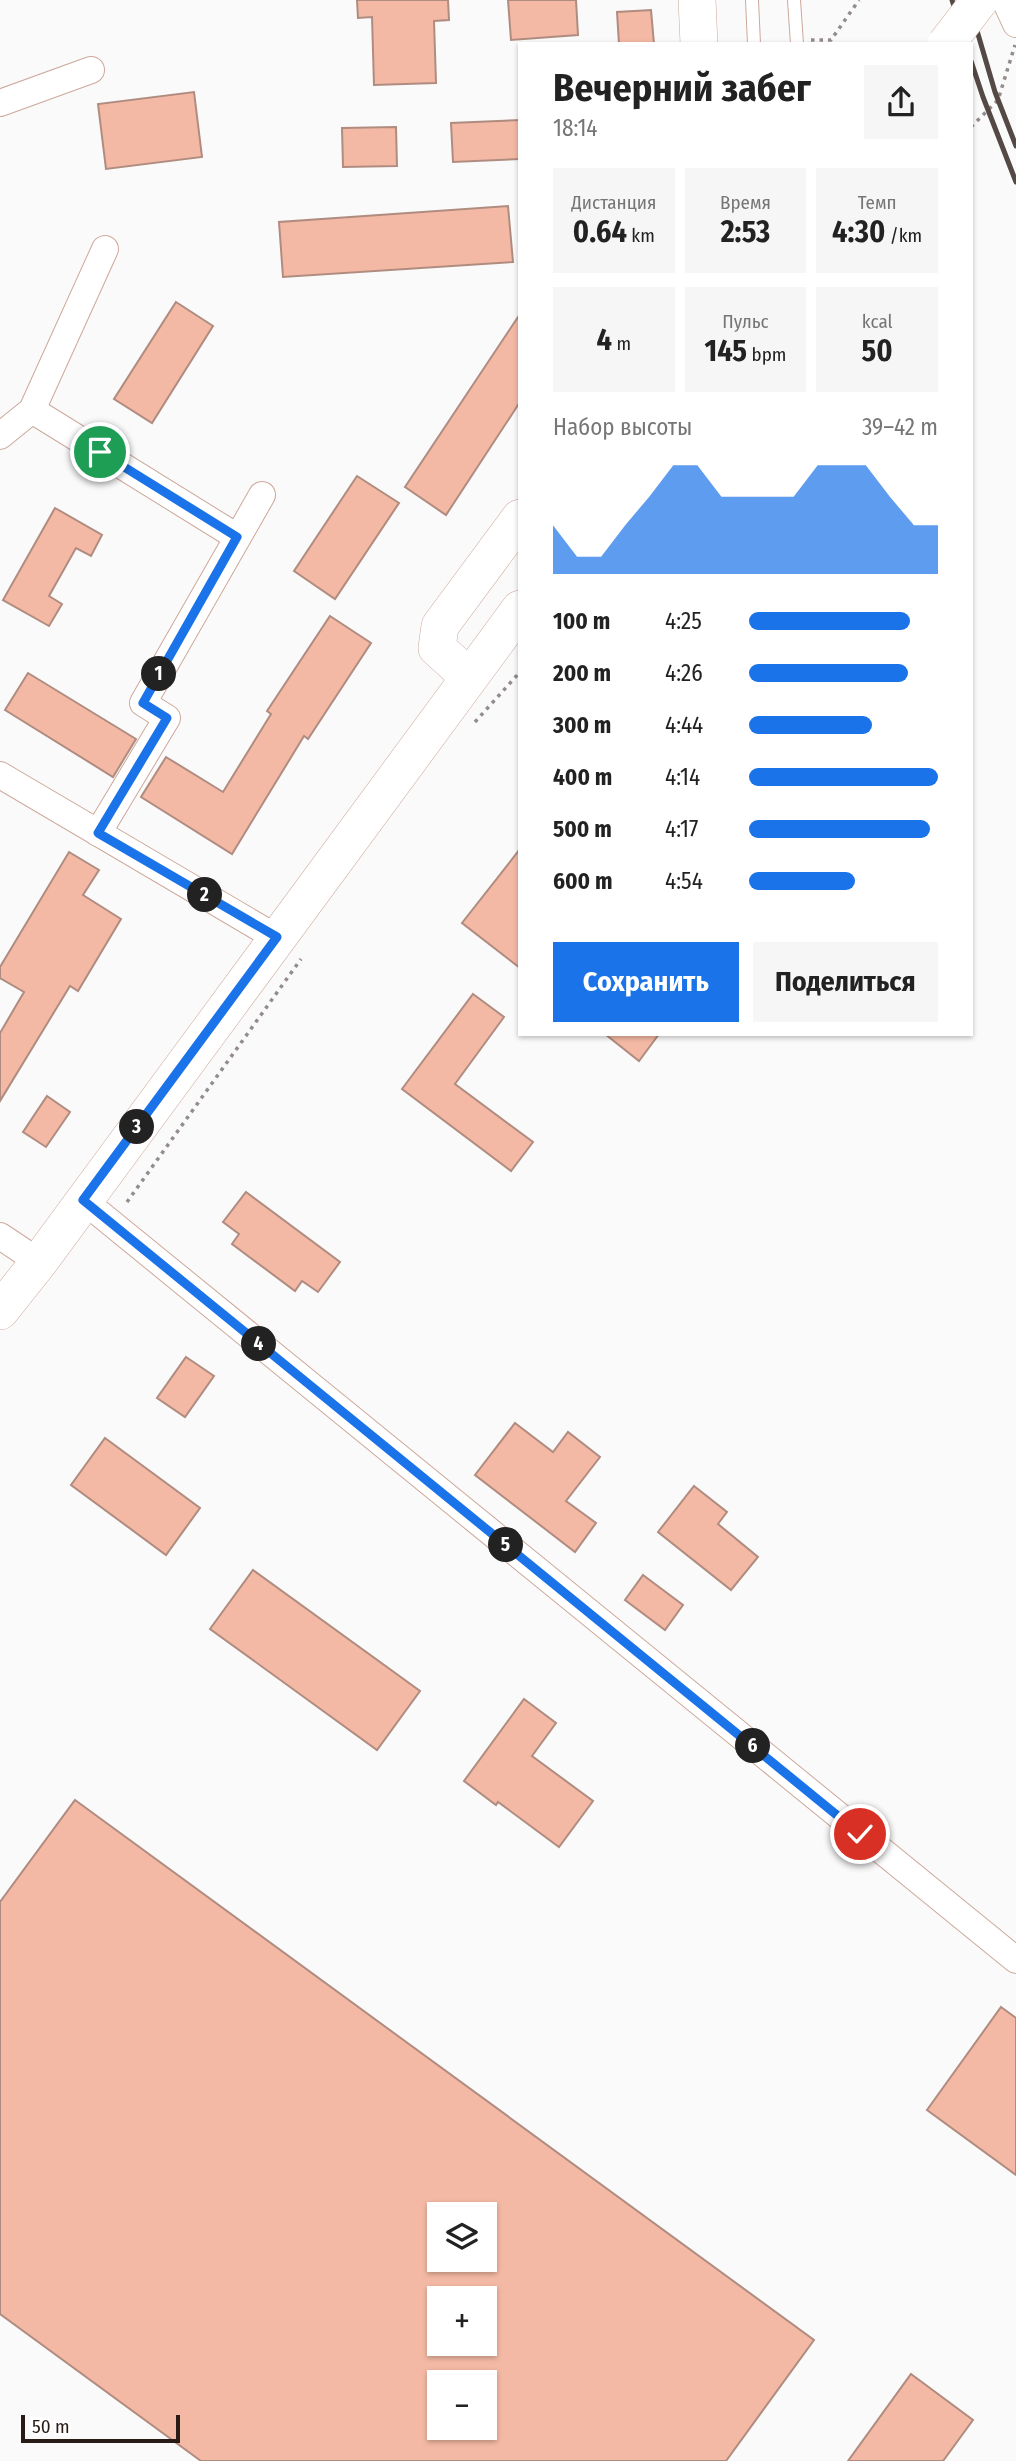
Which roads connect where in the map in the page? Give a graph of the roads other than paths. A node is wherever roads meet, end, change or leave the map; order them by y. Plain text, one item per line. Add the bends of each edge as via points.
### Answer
1 (697, 0) edge
2 (752, 0) edge
3 (794, 0) edge
4 (980, 0) edge
5 (1004, 0) edge
6 (1016, 24) edge
7 (699, 42) edge
8 (754, 42) edge
9 (797, 42) edge
10 (948, 42) edge
11 (91, 70) dead end
12 (0, 103) edge
13 (105, 249) dead end
14 (32, 410) junction
15 (0, 436) edge
16 (262, 495) dead end
17 (518, 521) edge
18 (237, 537) junction
19 (518, 612) edge
20 (469, 677) junction
21 (0, 775) edge
22 (98, 833) junction
23 (289, 948) junction
24 (83, 1200) junction
25 (0, 1236) edge
26 (39, 1262) junction
27 (0, 1311) edge
28 (1016, 1961) edge

1 - 7 main road
2 - 8 lane
3 - 9 lane
4 - 10 main road, bridge
5 - 6 street
11 - 12 street
13 - 14 street
14 - 15 street
14 - 18 street
16 - 18 street
17 - 20 main road via 440,626 438,649
18 - 22 street via 143,703 167,718
19 - 20 main road
20 - 23 main road
21 - 22 street
22 - 23 street
23 - 24 main road
24 - 26 main road
24 - 28 street
25 - 26 street
26 - 27 main road

